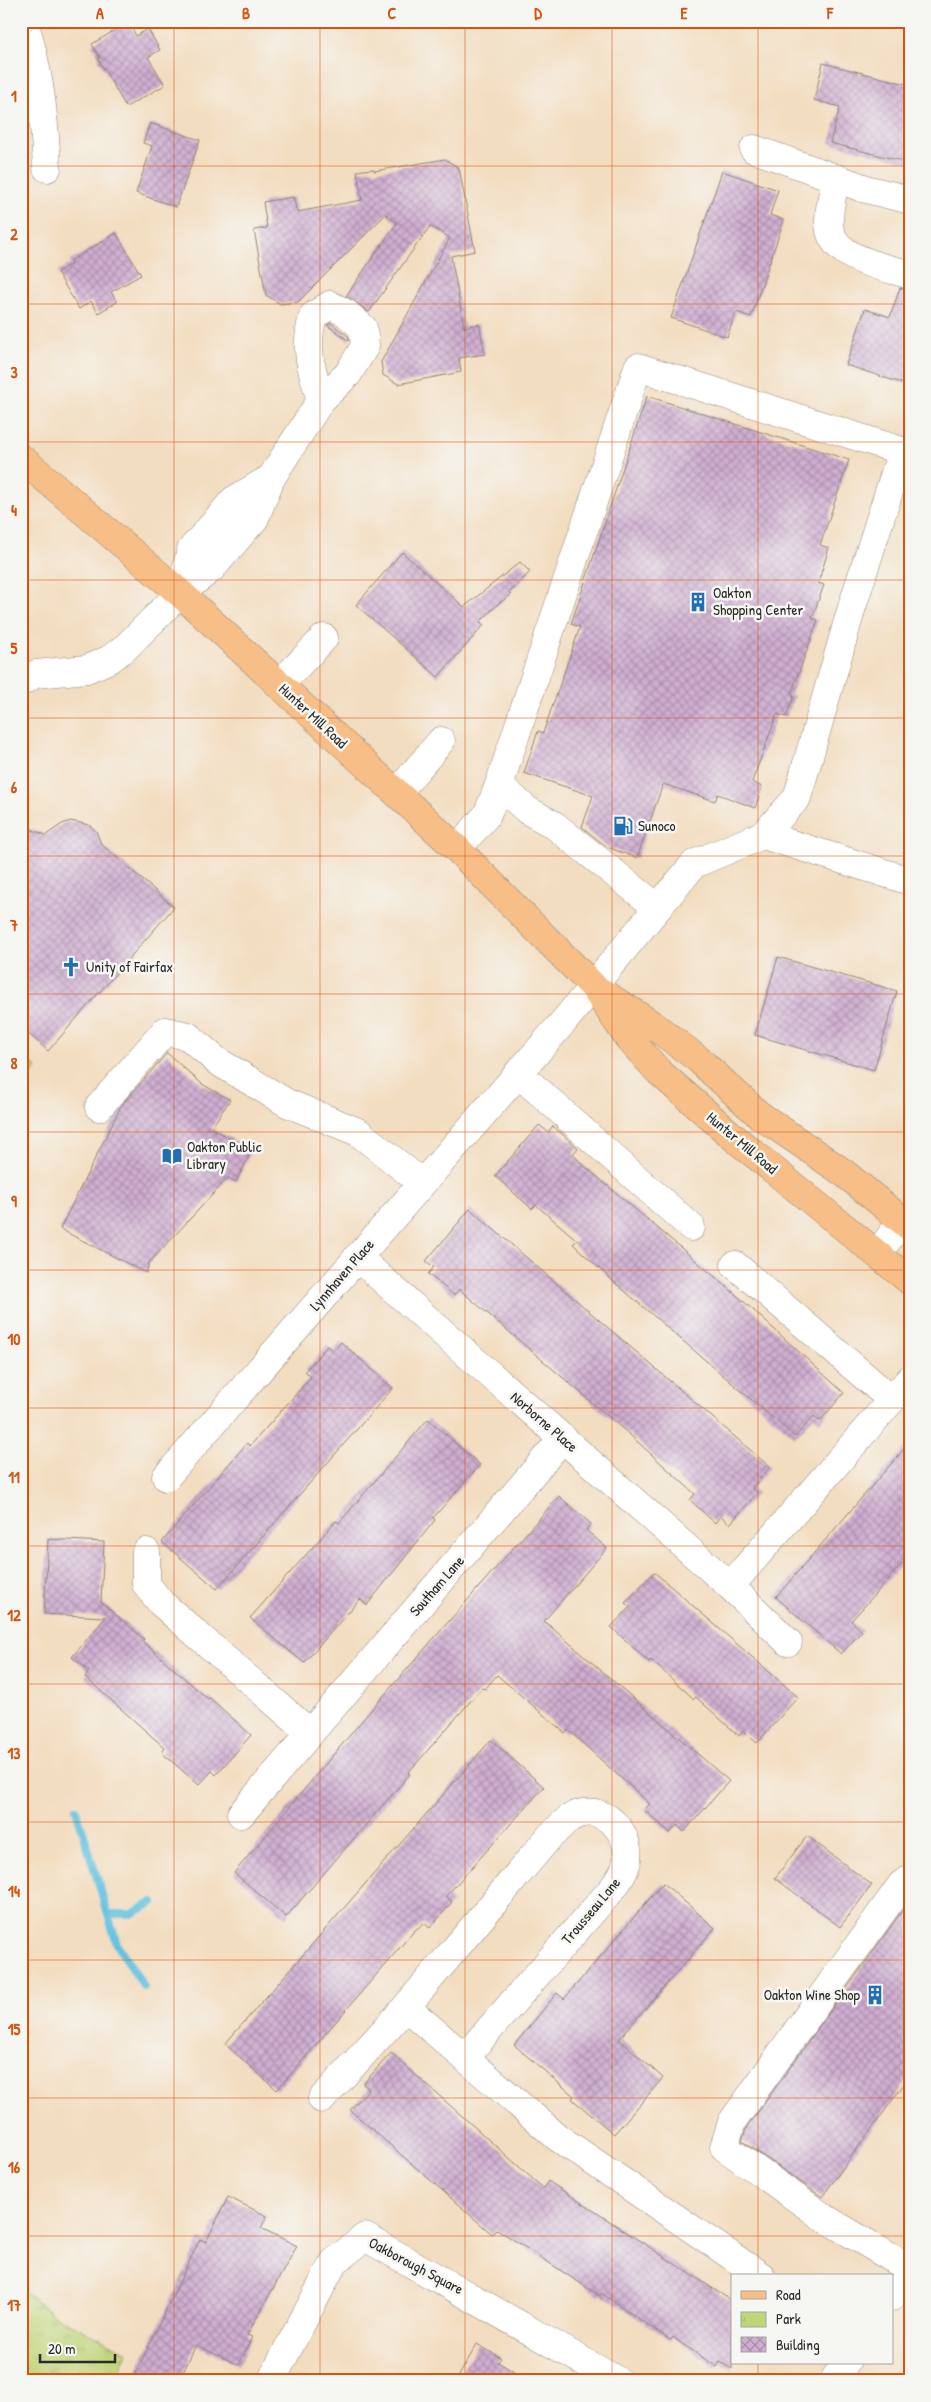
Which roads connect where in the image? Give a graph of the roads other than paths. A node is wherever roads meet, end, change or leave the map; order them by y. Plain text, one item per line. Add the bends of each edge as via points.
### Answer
1 (24, 21) edge
2 (754, 149) dead end
3 (47, 168) dead end
4 (836, 178) junction
5 (910, 200) edge
6 (910, 275) edge
7 (321, 400) dead end
8 (906, 453) edge
9 (21, 458) edge
10 (180, 593) junction
11 (324, 638) dead end
12 (21, 682) edge
13 (279, 685) junction
14 (441, 741) dead end
15 (499, 785) junction
16 (396, 793) junction
17 (763, 835) junction
18 (457, 849) junction
19 (910, 881) edge
20 (658, 908) junction
21 (593, 986) junction
22 (518, 1072) junction
23 (99, 1107) dead end
24 (422, 1183) junction
25 (906, 1224) edge
26 (691, 1227) dead end
27 (877, 1254) junction
28 (357, 1257) junction
29 (735, 1265) dead end
30 (910, 1281) edge
31 (910, 1379) edge
32 (892, 1400) junction
33 (563, 1438) junction
34 (166, 1478) dead end
35 (146, 1552) dead end
36 (730, 1586) junction
37 (788, 1642) dead end
38 (310, 1733) junction
39 (241, 1814) dead end
40 (910, 1879) edge
41 (406, 2007) junction
42 (465, 2057) junction
43 (322, 2099) dead end
44 (910, 2269) edge
45 (910, 2273) edge
46 (757, 2274) edge
47 (894, 2295) edge
48 (845, 2364) edge
49 (271, 2381) edge
50 (618, 2381) edge
51 (834, 2381) edge

1 - 3 street via 41,87
2 - 4 street
4 - 5 street
4 - 6 street via 828,221 830,234 840,248 851,255
7 - 10 street via 271,478 255,518 212,568
8 - 15 street via 638,367
8 - 17 street via 852,607 797,798
9 - 10 main road, Hunter Mill Road
10 - 12 street via 110,659 87,669 36,674
10 - 13 main road, Hunter Mill Road
11 - 13 street
13 - 16 main road, Hunter Mill Road
14 - 16 street
15 - 18 street via 487,815
15 - 20 street via 527,810 554,825
16 - 18 main road, Hunter Mill Road
17 - 19 street
17 - 20 street, Lynnhaven Place via 694,864
18 - 21 main road, Hunter Mill Road
20 - 21 street, Lynnhaven Place
21 - 22 street, Lynnhaven Place
21 - 25 main road, Hunter Mill Road via 698,1059 758,1114 844,1174
21 - 27 main road, Hunter Mill Road via 629,1039 659,1072
22 - 24 street, Lynnhaven Place
22 - 26 street
23 - 24 street via 165,1031 188,1036 217,1061 287,1103 358,1132
24 - 28 street, Lynnhaven Place
25 - 27 street
27 - 30 main road, Hunter Mill Road
28 - 33 street, Norborne Place
28 - 34 street, Lynnhaven Place
29 - 32 street
31 - 32 street
32 - 36 street
33 - 36 street, Norborne Place
33 - 38 street, Southam Lane
35 - 38 street via 146,1584 161,1603
36 - 37 street, Norborne Place
38 - 39 street, Southam Lane
40 - 44 street via 902,1884 732,2122 724,2147 841,2228
41 - 42 street
41 - 42 street, Trousseau Lane via 550,1836 570,1817 593,1811 607,1817 622,1832 627,1855 625,1869 613,1888
41 - 43 street, Trousseau Lane
42 - 46 street via 557,2137
45 - 47 street
48 - 51 street
49 - 50 street, Oakborough Square via 334,2262 366,2237

